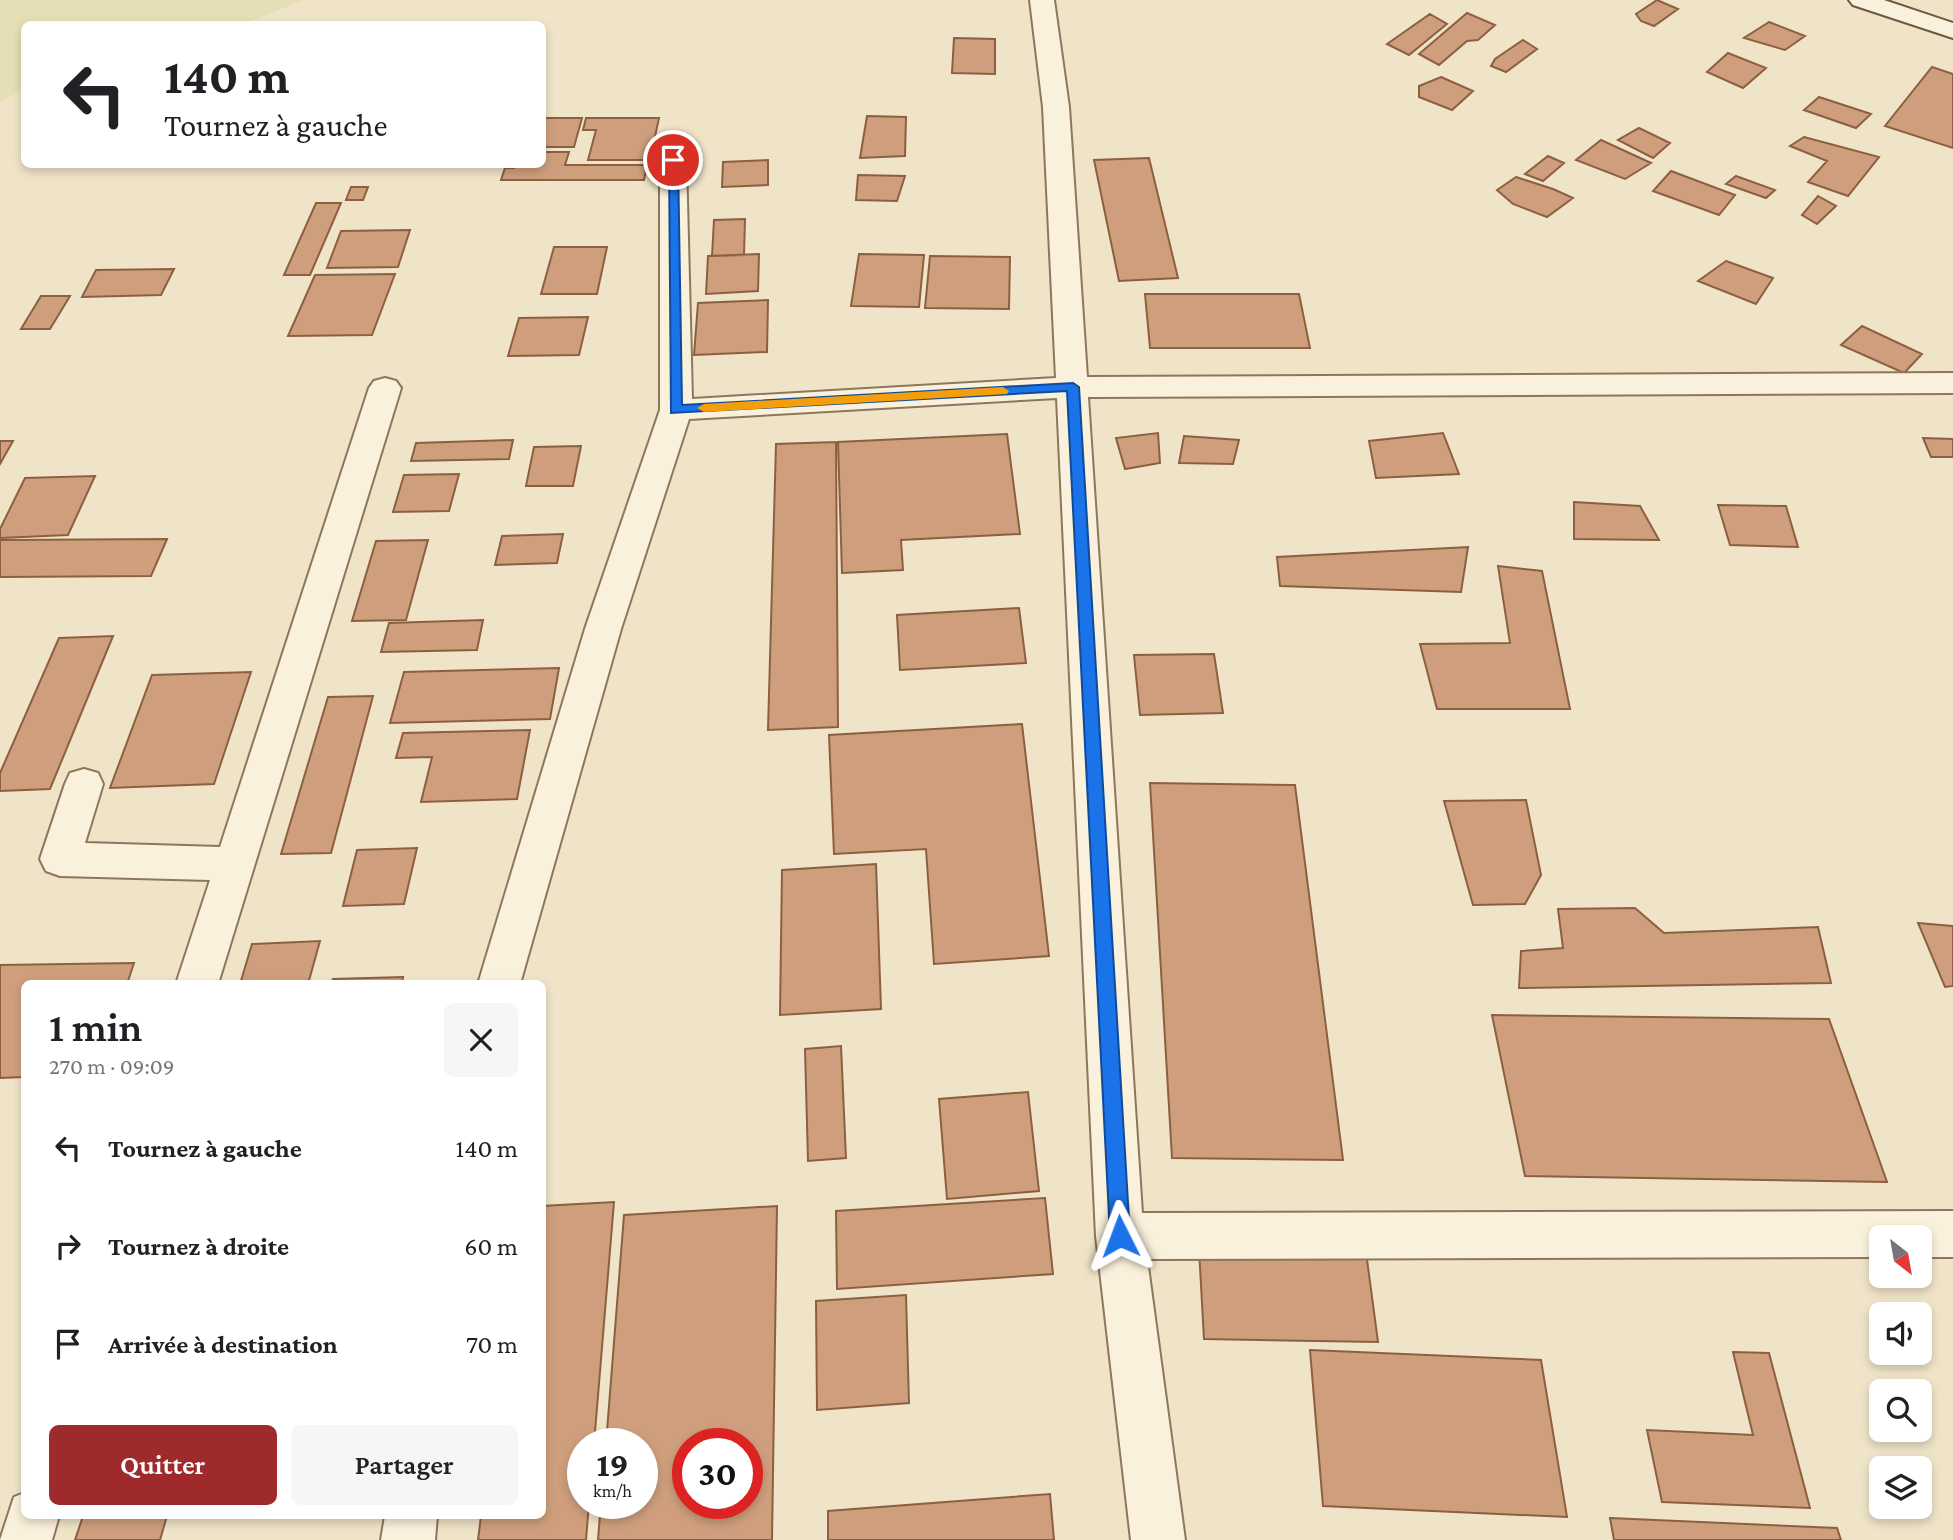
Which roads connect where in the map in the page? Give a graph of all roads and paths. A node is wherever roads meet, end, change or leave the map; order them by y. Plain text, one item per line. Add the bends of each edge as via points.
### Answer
1 (1042, 0) edge
2 (1861, 0) edge
3 (1953, 31) edge
4 (673, 160) dead end
5 (1953, 383) edge
6 (1073, 387) junction
7 (385, 388) dead end
8 (676, 410) junction
9 (84, 784) dead end
10 (234, 864) junction
11 (198, 980) edge
12 (500, 980) edge
13 (1953, 1234) edge
14 (1120, 1236) junction
15 (32, 1519) edge
16 (411, 1519) edge
17 (25, 1540) edge
18 (408, 1540) edge
19 (1158, 1540) edge

1 - 6 street via 1056,107
2 - 3 street
4 - 8 street
5 - 6 street
6 - 8 street
6 - 14 street
7 - 10 street
8 - 12 street via 603,629
9 - 10 street via 60,859
10 - 11 street
13 - 14 street
14 - 19 street
15 - 17 street
16 - 18 street

